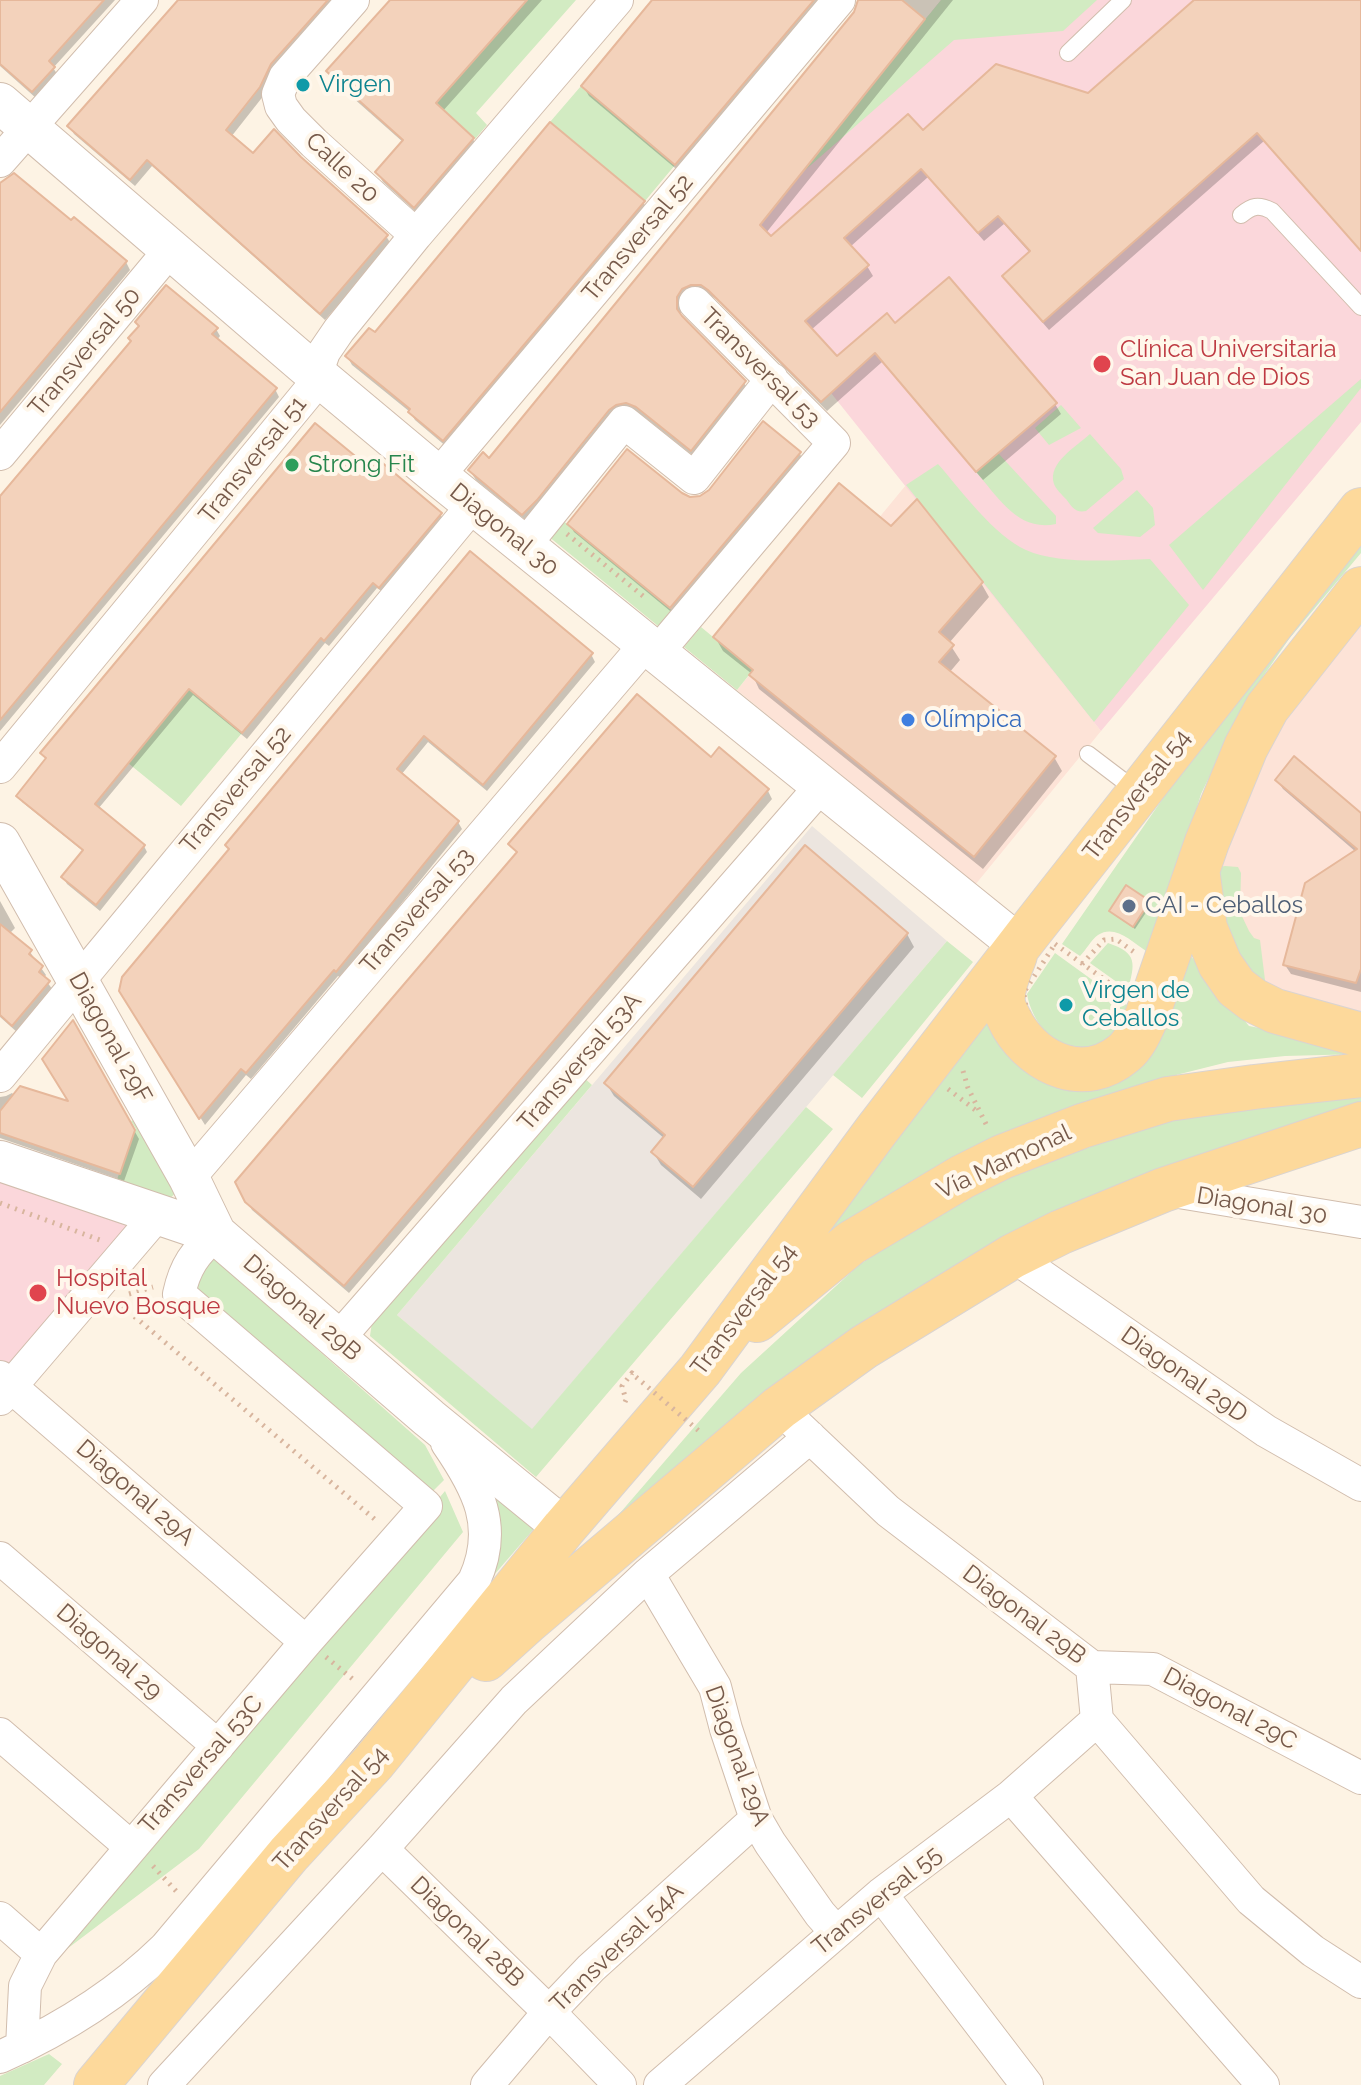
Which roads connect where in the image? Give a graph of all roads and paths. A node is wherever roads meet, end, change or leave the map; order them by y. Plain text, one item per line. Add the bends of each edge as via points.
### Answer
1 (142, 0) edge
2 (353, 0) edge
3 (617, 0) edge
4 (839, 0) edge
5 (1123, 0) edge
6 (1068, 53) dead end
7 (15, 115) edge
8 (0, 161) edge
9 (1241, 215) dead end
10 (416, 235) junction
11 (170, 250) junction
12 (695, 303) dead end
13 (1361, 307) edge
14 (315, 374) junction
15 (772, 379) junction
16 (0, 454) edge
17 (438, 476) junction
18 (473, 505) junction
19 (1361, 510) edge
20 (536, 532) junction
21 (1361, 589) edge
22 (661, 641) junction
23 (1088, 754) dead end
24 (0, 767) edge
25 (822, 785) junction
26 (1139, 793) junction
27 (0, 843) edge
28 (1197, 870) junction
29 (1019, 945) junction
30 (1141, 957) dead end
31 (1082, 964) junction
32 (78, 981) junction
33 (1136, 985) dead end
34 (1133, 1000) junction
35 (1361, 1035) edge
36 (961, 1062) dead end
37 (1361, 1075) edge
38 (0, 1076) edge
39 (943, 1084) dead end
40 (979, 1112) junction
41 (1361, 1124) edge
42 (993, 1135) dead end
43 (0, 1161) edge
44 (189, 1178) junction
45 (1163, 1190) junction
46 (0, 1203) edge
47 (158, 1214) junction
48 (1361, 1222) edge
49 (216, 1234) junction
50 (127, 1251) junction
51 (1013, 1256) junction
52 (97, 1285) junction
53 (338, 1339) junction
54 (700, 1370) junction
55 (634, 1375) dead end
56 (4, 1387) edge
57 (429, 1418) junction
58 (795, 1422) junction
59 (699, 1431) dead end
60 (1361, 1485) edge
61 (564, 1528) junction
62 (397, 1538) junction
63 (0, 1558) edge
64 (648, 1574) junction
65 (306, 1642) junction
66 (1092, 1667) junction
67 (1097, 1720) junction
68 (0, 1734) edge
69 (218, 1746) junction
70 (373, 1763) junction
71 (1361, 1778) edge
72 (1011, 1796) junction
73 (756, 1819) junction
74 (131, 1847) junction
75 (382, 1849) junction
76 (163, 1876) dead end
77 (881, 1894) junction
78 (181, 1897) dead end
79 (0, 1918) edge
80 (836, 1932) junction
81 (41, 1954) junction
82 (1361, 1982) edge
83 (549, 2012) junction
84 (11, 2052) edge
85 (96, 2085) edge
86 (164, 2085) edge
87 (487, 2085) edge
88 (620, 2085) edge
89 (660, 2085) edge
90 (1027, 2085) edge
91 (1263, 2085) edge

1 - 7 street
2 - 10 street, Calle 20 via 285,77 278,94 281,106
3 - 10 street, Transversal 51
4 - 17 street, Transversal 52
5 - 6 lane
7 - 8 street
7 - 11 street, Diagonal 30
9 - 13 lane via 1261,206 1272,211
10 - 14 street, Transversal 51 via 339,330
11 - 14 street, Diagonal 30
11 - 16 street, Transversal 50
12 - 15 street, Transversal 53
14 - 17 street, Diagonal 30
14 - 24 street, Transversal 51 via 311,389
15 - 20 street via 694,478 624,422
15 - 22 street, Transversal 53 via 834,443
17 - 18 street, Diagonal 30
18 - 20 street, Diagonal 30
18 - 32 street, Transversal 52
19 - 26 main road, Transversal 54
20 - 22 street, Diagonal 30
20 - 22 path
21 - 28 main road via 1267,708
22 - 25 street, Diagonal 30
22 - 44 street, Transversal 53
23 - 26 lane
25 - 29 street, Diagonal 30
25 - 53 street, Transversal 53A
26 - 29 main road, Transversal 54
27 - 32 street, Diagonal 29F
28 - 29 main road via 1147,1016 1127,1052 1111,1062 1063,1068 1035,1053 1021,1038 1003,1003
28 - 35 main road via 1205,928 1236,987 1275,1011
29 - 54 main road, Transversal 54
30 - 31 path via 1116,939 1104,940
31 - 34 path
31 - 34 path via 1055,944 1024,992 1035,1028 1055,1047 1083,1054 1105,1046 1119,1032
32 - 38 street, Transversal 52
32 - 44 street, Diagonal 29F
33 - 34 path
36 - 40 path
37 - 54 main road, Vía Mamonal via 1168,1099 1002,1157 851,1243
39 - 40 path
40 - 42 path
41 - 45 main road
43 - 47 street, Diagonal 29B
44 - 49 street, Diagonal 29F
45 - 48 street, Diagonal 30
45 - 51 main road
46 - 50 path
47 - 49 street, Diagonal 29B
47 - 50 street
49 - 53 street, Diagonal 29B
49 - 62 street, Transversal 53C via 184,1273 179,1294 426,1506
50 - 52 street
51 - 58 main road via 864,1347
51 - 60 street, Diagonal 29D via 1266,1431
52 - 56 street
52 - 62 path
53 - 57 street, Diagonal 29B
54 - 61 main road, Transversal 54
55 - 59 path, bridge
56 - 65 street, Diagonal 29A
57 - 61 street, Diagonal 29B
57 - 84 street via 468,1474 483,1511 484,1555 474,1581 165,1948 117,1990
58 - 64 street
58 - 66 street, Diagonal 29B via 888,1511
58 - 70 main road via 528,1621
61 - 70 main road, Transversal 54
62 - 65 street, Transversal 53C
63 - 69 street, Diagonal 29
64 - 73 street, Diagonal 29A via 715,1687
64 - 75 street via 514,1700
65 - 69 street, Transversal 53C
66 - 67 street, Diagonal 29B
66 - 71 street, Diagonal 29C via 1153,1669
67 - 72 street, Transversal 55
67 - 82 street via 1251,1900
68 - 74 street
69 - 74 street, Transversal 53C
70 - 85 main road, Transversal 54 via 288,1855
72 - 77 street, Transversal 55
72 - 91 street
73 - 80 street, Diagonal 29A
73 - 83 street, Transversal 54A
74 - 81 street, Transversal 53C
75 - 83 street, Diagonal 28B
75 - 86 street
76 - 78 path
77 - 80 street, Transversal 55
77 - 90 street
79 - 81 street
80 - 89 street, Transversal 55
81 - 84 street, Transversal 53C via 25,1986
83 - 87 street, Transversal 54A
83 - 88 street, Diagonal 28B

